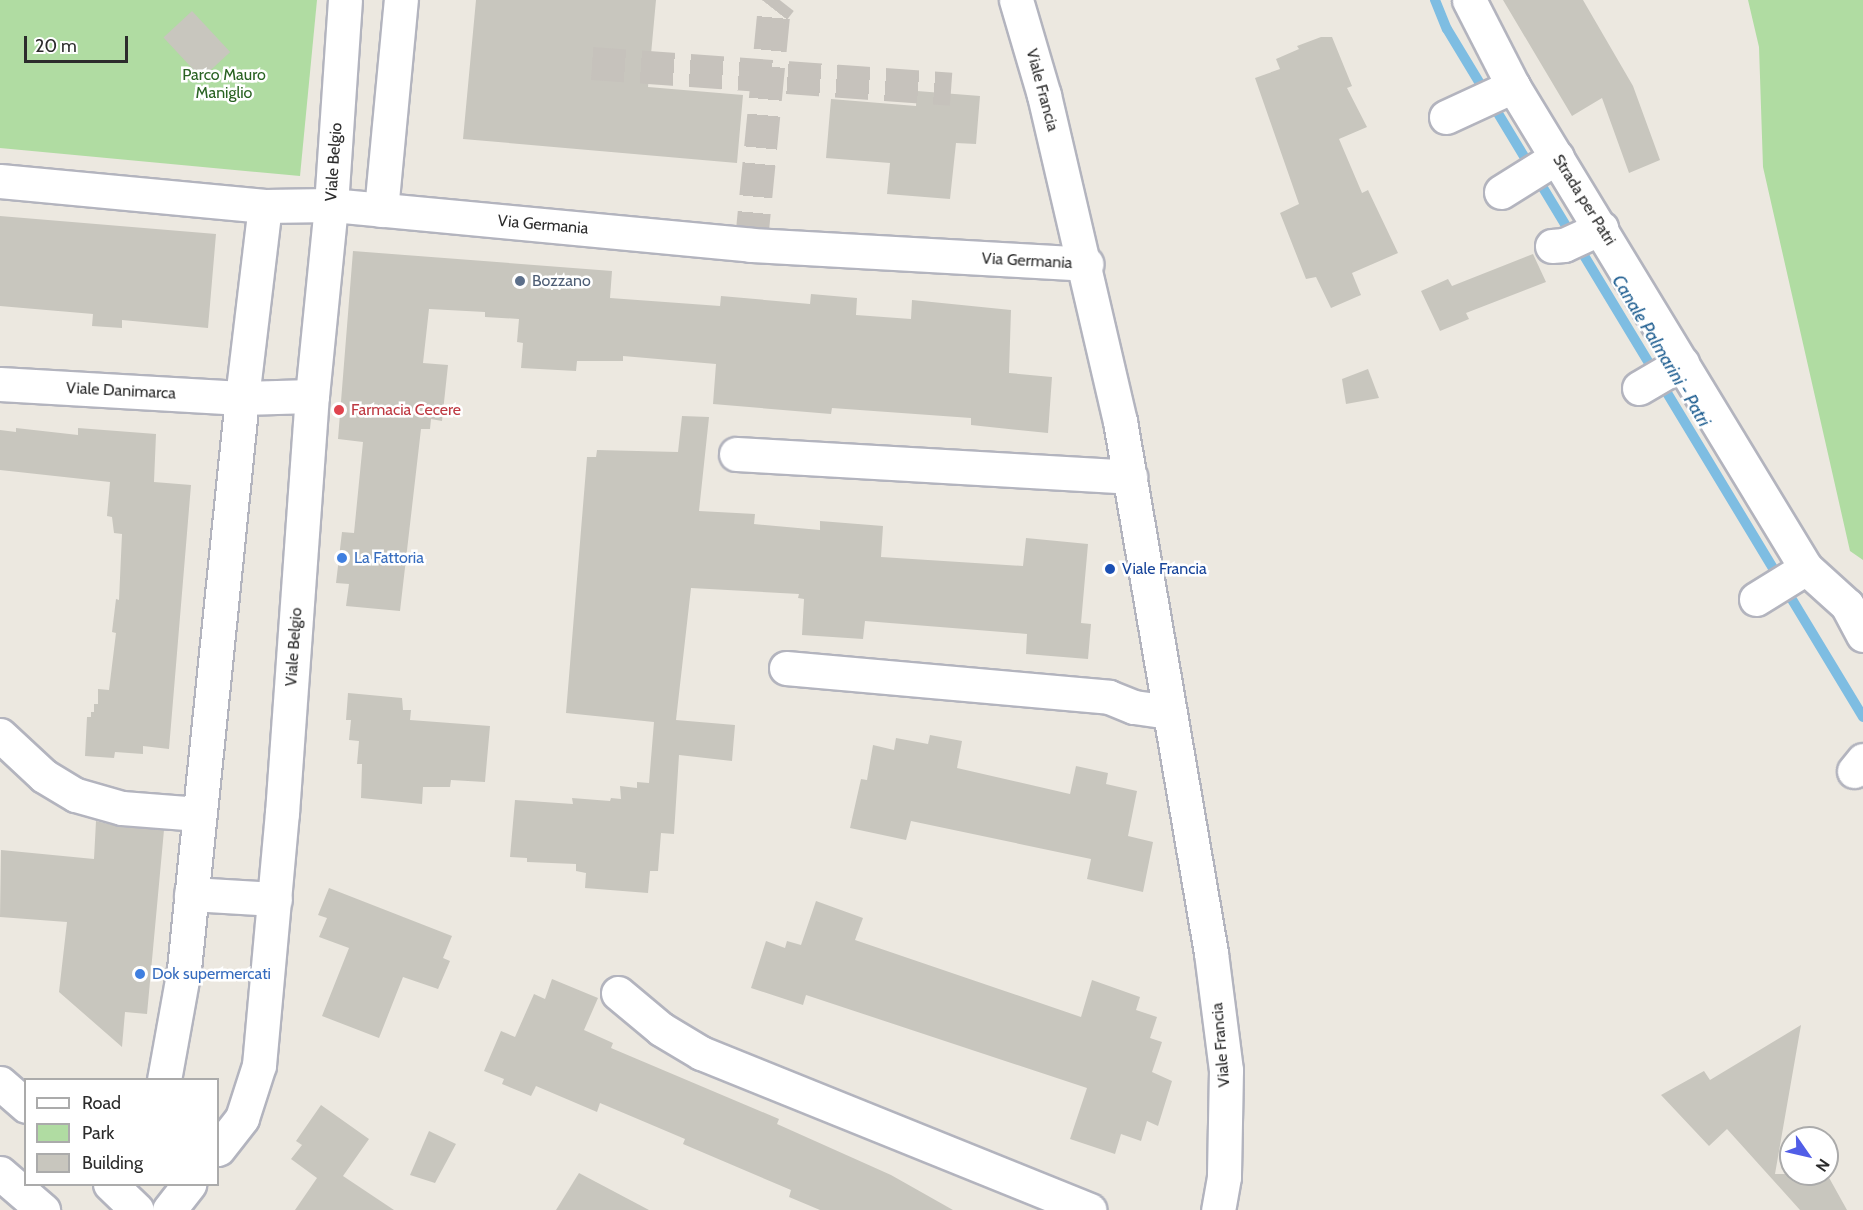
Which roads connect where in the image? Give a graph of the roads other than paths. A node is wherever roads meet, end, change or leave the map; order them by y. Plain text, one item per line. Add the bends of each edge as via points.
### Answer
1 (345, 0) edge
2 (401, 0) edge
3 (1016, 0) edge
4 (1469, 0) edge
5 (0, 181) edge
6 (331, 205) junction
7 (265, 206) junction
8 (381, 210) junction
9 (1086, 264) junction
10 (1682, 363) junction
11 (0, 384) edge
12 (1639, 388) dead end
13 (312, 396) junction
14 (242, 398) junction
15 (736, 454) dead end
16 (1130, 477) junction
17 (1801, 571) junction
18 (1762, 594) dead end
19 (1863, 635) edge
20 (786, 668) dead end
21 (1169, 712) junction
22 (0, 735) edge
23 (199, 814) junction
24 (191, 894) junction
25 (275, 899) junction
26 (618, 993) dead end
27 (164, 1078) edge
28 (0, 1083) edge
29 (24, 1104) edge
30 (219, 1148) edge
31 (0, 1173) edge
32 (111, 1186) edge
33 (188, 1186) edge
34 (43, 1210) edge
35 (137, 1210) edge
36 (169, 1210) edge
37 (1090, 1210) edge
38 (1218, 1210) edge

1 - 6 street, Viale Belgio
2 - 8 street
3 - 9 street, Viale Francia
4 - 10 street, Strada per Patri via 1484,99 1530,174 1576,238
5 - 7 street, Via Germania
6 - 7 street, Via Germania
6 - 8 street, Via Germania
6 - 13 street, Viale Belgio
7 - 14 street
8 - 9 street, Via Germania via 751,245
9 - 16 street, Viale Francia
10 - 12 street
10 - 17 street, Strada per Patri
11 - 14 street, Viale Danimarca
13 - 14 street
13 - 25 street, Viale Belgio
14 - 23 street
15 - 16 street
16 - 21 street, Viale Francia
17 - 18 street
17 - 19 street, Strada per Patri via 1846,605
20 - 21 street via 1109,697
21 - 38 street, Viale Francia via 1211,952 1226,1070 1224,1177
22 - 23 street via 44,776 76,795 122,808
23 - 24 street
24 - 25 street
24 - 27 street via 184,969
25 - 30 street, Viale Belgio via 259,1065 242,1118
26 - 37 street via 661,1029 701,1053
28 - 29 street
31 - 34 street
32 - 35 street
33 - 36 street

